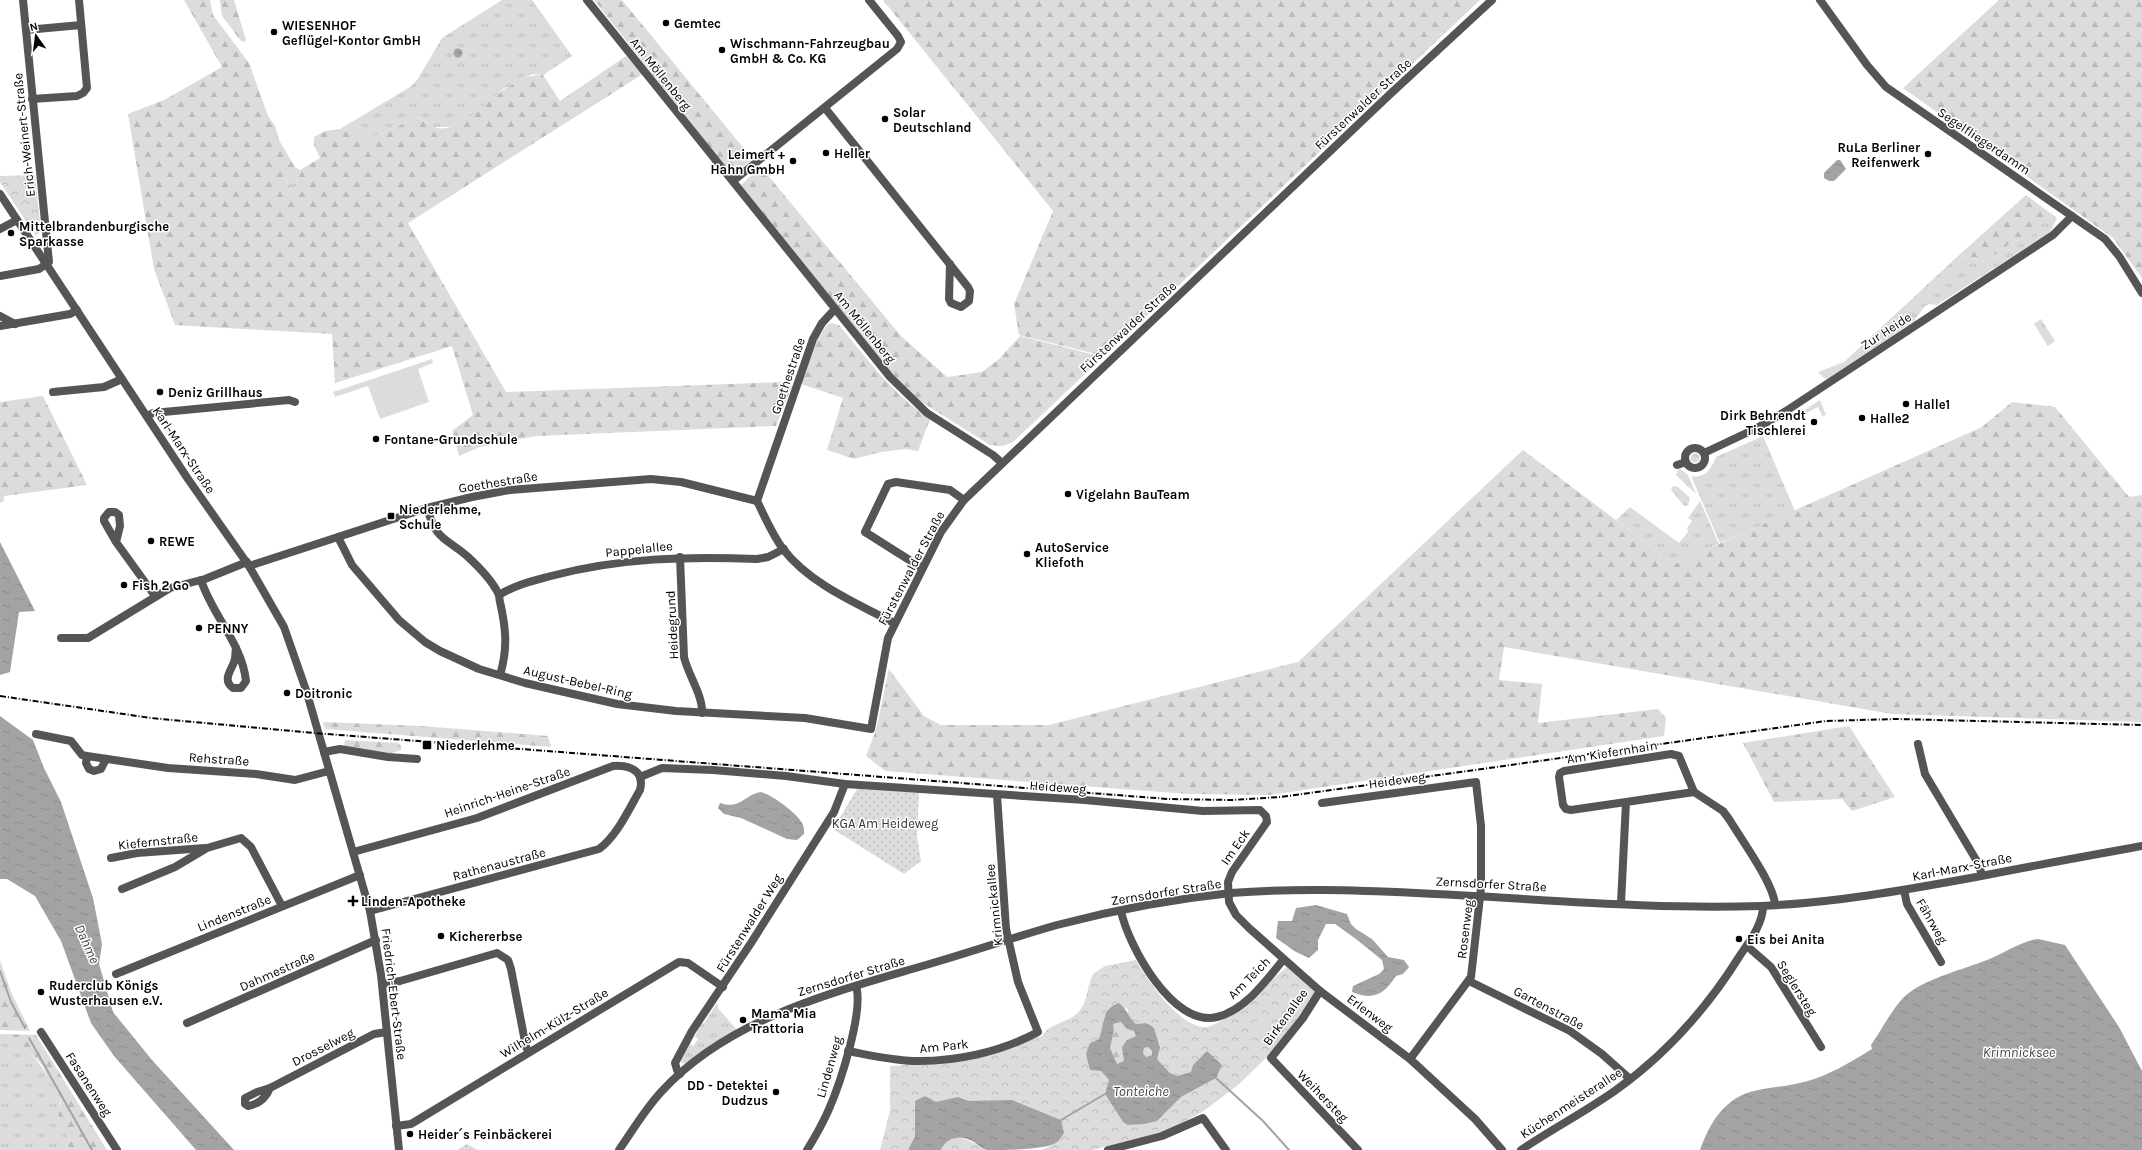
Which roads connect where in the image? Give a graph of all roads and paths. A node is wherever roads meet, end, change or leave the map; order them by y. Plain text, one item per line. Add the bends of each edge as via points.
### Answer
1 (23, 0) edge
2 (79, 0) edge
3 (587, 0) edge
4 (868, 0) edge
5 (1492, 0) edge
6 (1820, 0) edge
7 (81, 25) junction
8 (26, 30) junction
9 (32, 100) junction
10 (825, 108) junction
11 (733, 181) junction
12 (0, 194) edge
13 (2072, 216) junction
14 (17, 220) junction
15 (0, 229) edge
16 (950, 264) junction
17 (47, 266) junction
18 (0, 276) edge
19 (2142, 294) edge
20 (835, 309) junction
21 (77, 310) junction
22 (0, 316) edge
23 (15, 324) junction
24 (0, 326) edge
25 (122, 379) junction
26 (53, 392) dead end
27 (295, 402) dead end
28 (147, 416) junction
29 (1704, 453) junction
30 (1686, 462) junction
31 (1002, 463) junction
32 (1677, 465) dead end
33 (757, 500) junction
34 (964, 500) junction
35 (427, 508) junction
36 (338, 537) junction
37 (116, 542) dead end
38 (784, 549) junction
39 (680, 557) junction
40 (248, 564) junction
41 (922, 568) junction
42 (201, 580) junction
43 (499, 595) junction
44 (155, 596) junction
45 (894, 623) junction
46 (61, 638) dead end
47 (236, 648) dead end
48 (500, 675) junction
49 (702, 713) junction
50 (871, 729) joint
51 (36, 734) dead end
52 (1918, 744) dead end
53 (324, 752) junction
54 (87, 756) junction
55 (106, 759) junction
56 (417, 759) dead end
57 (329, 771) junction
58 (640, 777) junction
59 (1476, 782) joint
60 (845, 784) junction
61 (1694, 792) junction
62 (997, 795) junction
63 (1626, 802) junction
64 (1322, 803) dead end
65 (1266, 816) joint
66 (2142, 846) edge
67 (207, 848) junction
68 (354, 852) junction
69 (111, 858) dead end
70 (360, 875) junction
71 (1982, 875) junction
72 (122, 889) dead end
73 (1904, 890) junction
74 (1228, 894) junction
75 (1481, 896) junction
76 (1621, 903) junction
77 (1785, 904) joint
78 (1775, 905) junction
79 (282, 906) junction
80 (1763, 906) junction
81 (370, 911) junction
82 (1122, 911) junction
83 (1008, 939) junction
84 (376, 940) junction
85 (1747, 946) junction
86 (1283, 960) junction
87 (1942, 962) dead end
88 (116, 974) dead end
89 (1469, 981) junction
90 (382, 984) junction
91 (856, 986) junction
92 (723, 987) junction
93 (1320, 991) junction
94 (188, 1023) dead end
95 (41, 1032) dead end
96 (387, 1032) junction
97 (1038, 1032) joint
98 (1821, 1047) dead end
99 (848, 1051) junction
100 (529, 1052) junction
101 (1271, 1058) joint
102 (1410, 1059) junction
103 (680, 1074) junction
104 (1630, 1079) junction
105 (270, 1088) dead end
106 (396, 1126) junction
107 (117, 1150) edge
108 (398, 1150) edge
109 (619, 1150) edge
110 (807, 1150) edge
111 (1109, 1150) edge
112 (1226, 1150) edge
113 (1358, 1150) edge
114 (1502, 1150) edge
115 (1521, 1150) edge

1 - 8 street, Erich-Weinert-Straße
2 - 7 street
3 - 11 street, Am Möllenberg
4 - 10 street via 901,42 898,49
5 - 31 street, Fürstenwalder Straße
6 - 13 street, Segelfliegerdamm via 1886,87
7 - 8 street
7 - 9 street via 87,88 77,96
8 - 9 street, Erich-Weinert-Straße
9 - 17 street, Erich-Weinert-Straße via 49,256
10 - 11 street
10 - 16 street
11 - 20 street, Am Möllenberg
12 - 14 street, Karl-Marx-Straße
13 - 19 street, Segelfliegerdamm via 2105,239
13 - 29 street, Zur Heide via 2053,235 1786,411
14 - 15 street
14 - 17 street, Karl-Marx-Straße
16 - 16 street via 970,291 969,300 961,306 949,299
17 - 18 street
17 - 21 street, Karl-Marx-Straße
20 - 31 street, Am Möllenberg via 890,377 913,399 949,428
20 - 33 street, Goethestraße via 822,323 813,339
21 - 23 street via 70,314
21 - 25 street, Karl-Marx-Straße
22 - 23 street
23 - 24 street
25 - 26 street via 104,387
25 - 28 street, Karl-Marx-Straße
27 - 28 street via 289,400 225,406 153,413
28 - 40 street, Karl-Marx-Straße
29 - 30 street, Zur Heide via 1700,449 1691,449 1685,456
29 - 30 street via 1704,463 1699,467 1692,467
30 - 32 street
31 - 34 street, Fürstenwalder Straße
33 - 35 street, Goethestraße via 681,482 637,479 510,490
33 - 38 street
34 - 41 street, Fürstenwalder Straße via 941,532
34 - 41 street via 950,490 896,482 888,484 865,532
35 - 36 street, Goethestraße
35 - 43 street via 433,528 441,538 477,565
36 - 40 street, Goethestraße
36 - 48 street, August-Bebel-Ring via 352,565 371,589 425,642 455,658
37 - 44 street
38 - 39 street, Pappelallee via 757,559
38 - 45 street via 809,573 835,592
39 - 43 street, Pappelallee via 602,565 566,572 533,581
39 - 49 street, Heidegrund via 684,657 700,700
40 - 42 street
40 - 53 street, Karl-Marx-Straße via 288,637
41 - 45 street, Fürstenwalder Straße
42 - 44 street via 170,588
42 - 47 street via 205,593
43 - 48 street via 506,625 505,655
44 - 46 street via 88,638
45 - 50 street, Fürstenwalder Straße via 888,638
48 - 49 street, August-Bebel-Ring via 559,692 617,704
49 - 50 street, August-Bebel-Ring via 805,718
51 - 54 street via 71,741 82,755
52 - 71 street via 1925,774 1978,863
53 - 56 street via 340,748 388,757
53 - 57 street, Friedrich-Ebert-Straße
54 - 55 street, Rehstraße
54 - 55 street via 88,769 94,771 101,770
55 - 57 street, Rehstraße via 168,768 256,774 295,780
57 - 68 street, Friedrich-Ebert-Straße
58 - 60 street via 662,768 786,776
58 - 68 street, Heinrich-Heine-Straße via 632,767 613,766 477,818
58 - 81 street, Rathenaustraße via 640,790 605,845 599,849
59 - 64 street, Heideweg
59 - 75 street, Rosenweg via 1481,826
60 - 62 street, Heideweg
60 - 92 street, Fürstenwalder Weg via 834,812
61 - 63 street, Am Kiefernhain
61 - 63 street, Am Kiefernhain via 1682,760 1679,756 1671,754 1564,770 1560,773 1563,805 1566,809
61 - 78 street via 1723,811 1730,819 1774,895
62 - 65 street, Heideweg via 1203,811 1260,810
62 - 83 street, Krimnickallee
63 - 76 street
65 - 74 street, Im Eck via 1267,822 1232,872 1228,882
66 - 71 street, Karl-Marx-Straße
67 - 69 street, Kiefernstraße via 137,853
67 - 72 street, Kiefernstraße via 175,867
67 - 79 street, Kiefernstraße via 234,838 246,841
68 - 70 street, Friedrich-Ebert-Straße
70 - 79 street, Lindenstraße
70 - 81 street, Friedrich-Ebert-Straße
71 - 73 street, Karl-Marx-Straße
73 - 77 street, Karl-Marx-Straße
73 - 87 street, Fährweg via 1907,904
74 - 75 street, Zernsdorfer Straße via 1323,889
74 - 82 street, Zernsdorfer Straße
74 - 86 street, Erlenweg via 1236,915
75 - 76 street, Zernsdorfer Straße
75 - 89 street, Rosenweg
76 - 80 street, Zernsdorfer Straße
77 - 78 street, Zernsdorfer Straße
78 - 80 street, Zernsdorfer Straße
79 - 88 street, Lindenstraße
80 - 85 street, Küchenmeisterallee via 1760,921
81 - 84 street, Friedrich-Ebert-Straße
82 - 83 street, Zernsdorfer Straße
82 - 86 street, Am Teich via 1123,919 1150,976 1179,1006 1196,1015 1216,1017 1232,1010 1252,995
83 - 91 street, Zernsdorfer Straße
83 - 97 street, Krimnickallee via 1018,982
84 - 90 street, Friedrich-Ebert-Straße
84 - 94 street, Dahmestraße
85 - 98 street, Seglersteg via 1771,967
85 - 104 street, Küchenmeisterallee via 1724,982 1691,1022
86 - 93 street, Erlenweg
89 - 102 street, Rosenweg
89 - 104 street, Gartenstraße via 1570,1031 1602,1054
90 - 96 street, Friedrich-Ebert-Straße
90 - 100 street via 497,953 508,960 511,969
91 - 99 street, Lindenweg via 858,998
91 - 103 street, Zernsdorfer Straße via 769,1018 728,1040
92 - 100 street, Wilhelm-Külz-Straße via 688,963 679,962
92 - 103 street, Fürstenwalder Weg via 676,1059 675,1067
93 - 101 street, Birkenallee via 1303,1018
93 - 102 street, Erlenweg
95 - 107 street, Fasanenweg
96 - 105 street, Drosselweg via 374,1034
96 - 106 street, Friedrich-Ebert-Straße
97 - 99 street, Am Park via 1007,1046 960,1058 913,1061
99 - 110 street, Lindenweg via 829,1109
100 - 106 street, Wilhelm-Külz-Straße via 411,1124
101 - 113 street, Weihersteg
102 - 114 street, Erlenweg via 1476,1119
103 - 109 street, Zernsdorfer Straße via 656,1099
104 - 115 street, Küchenmeisterallee via 1580,1114
106 - 108 street, Friedrich-Ebert-Straße
111 - 112 street via 1162,1136 1203,1118

